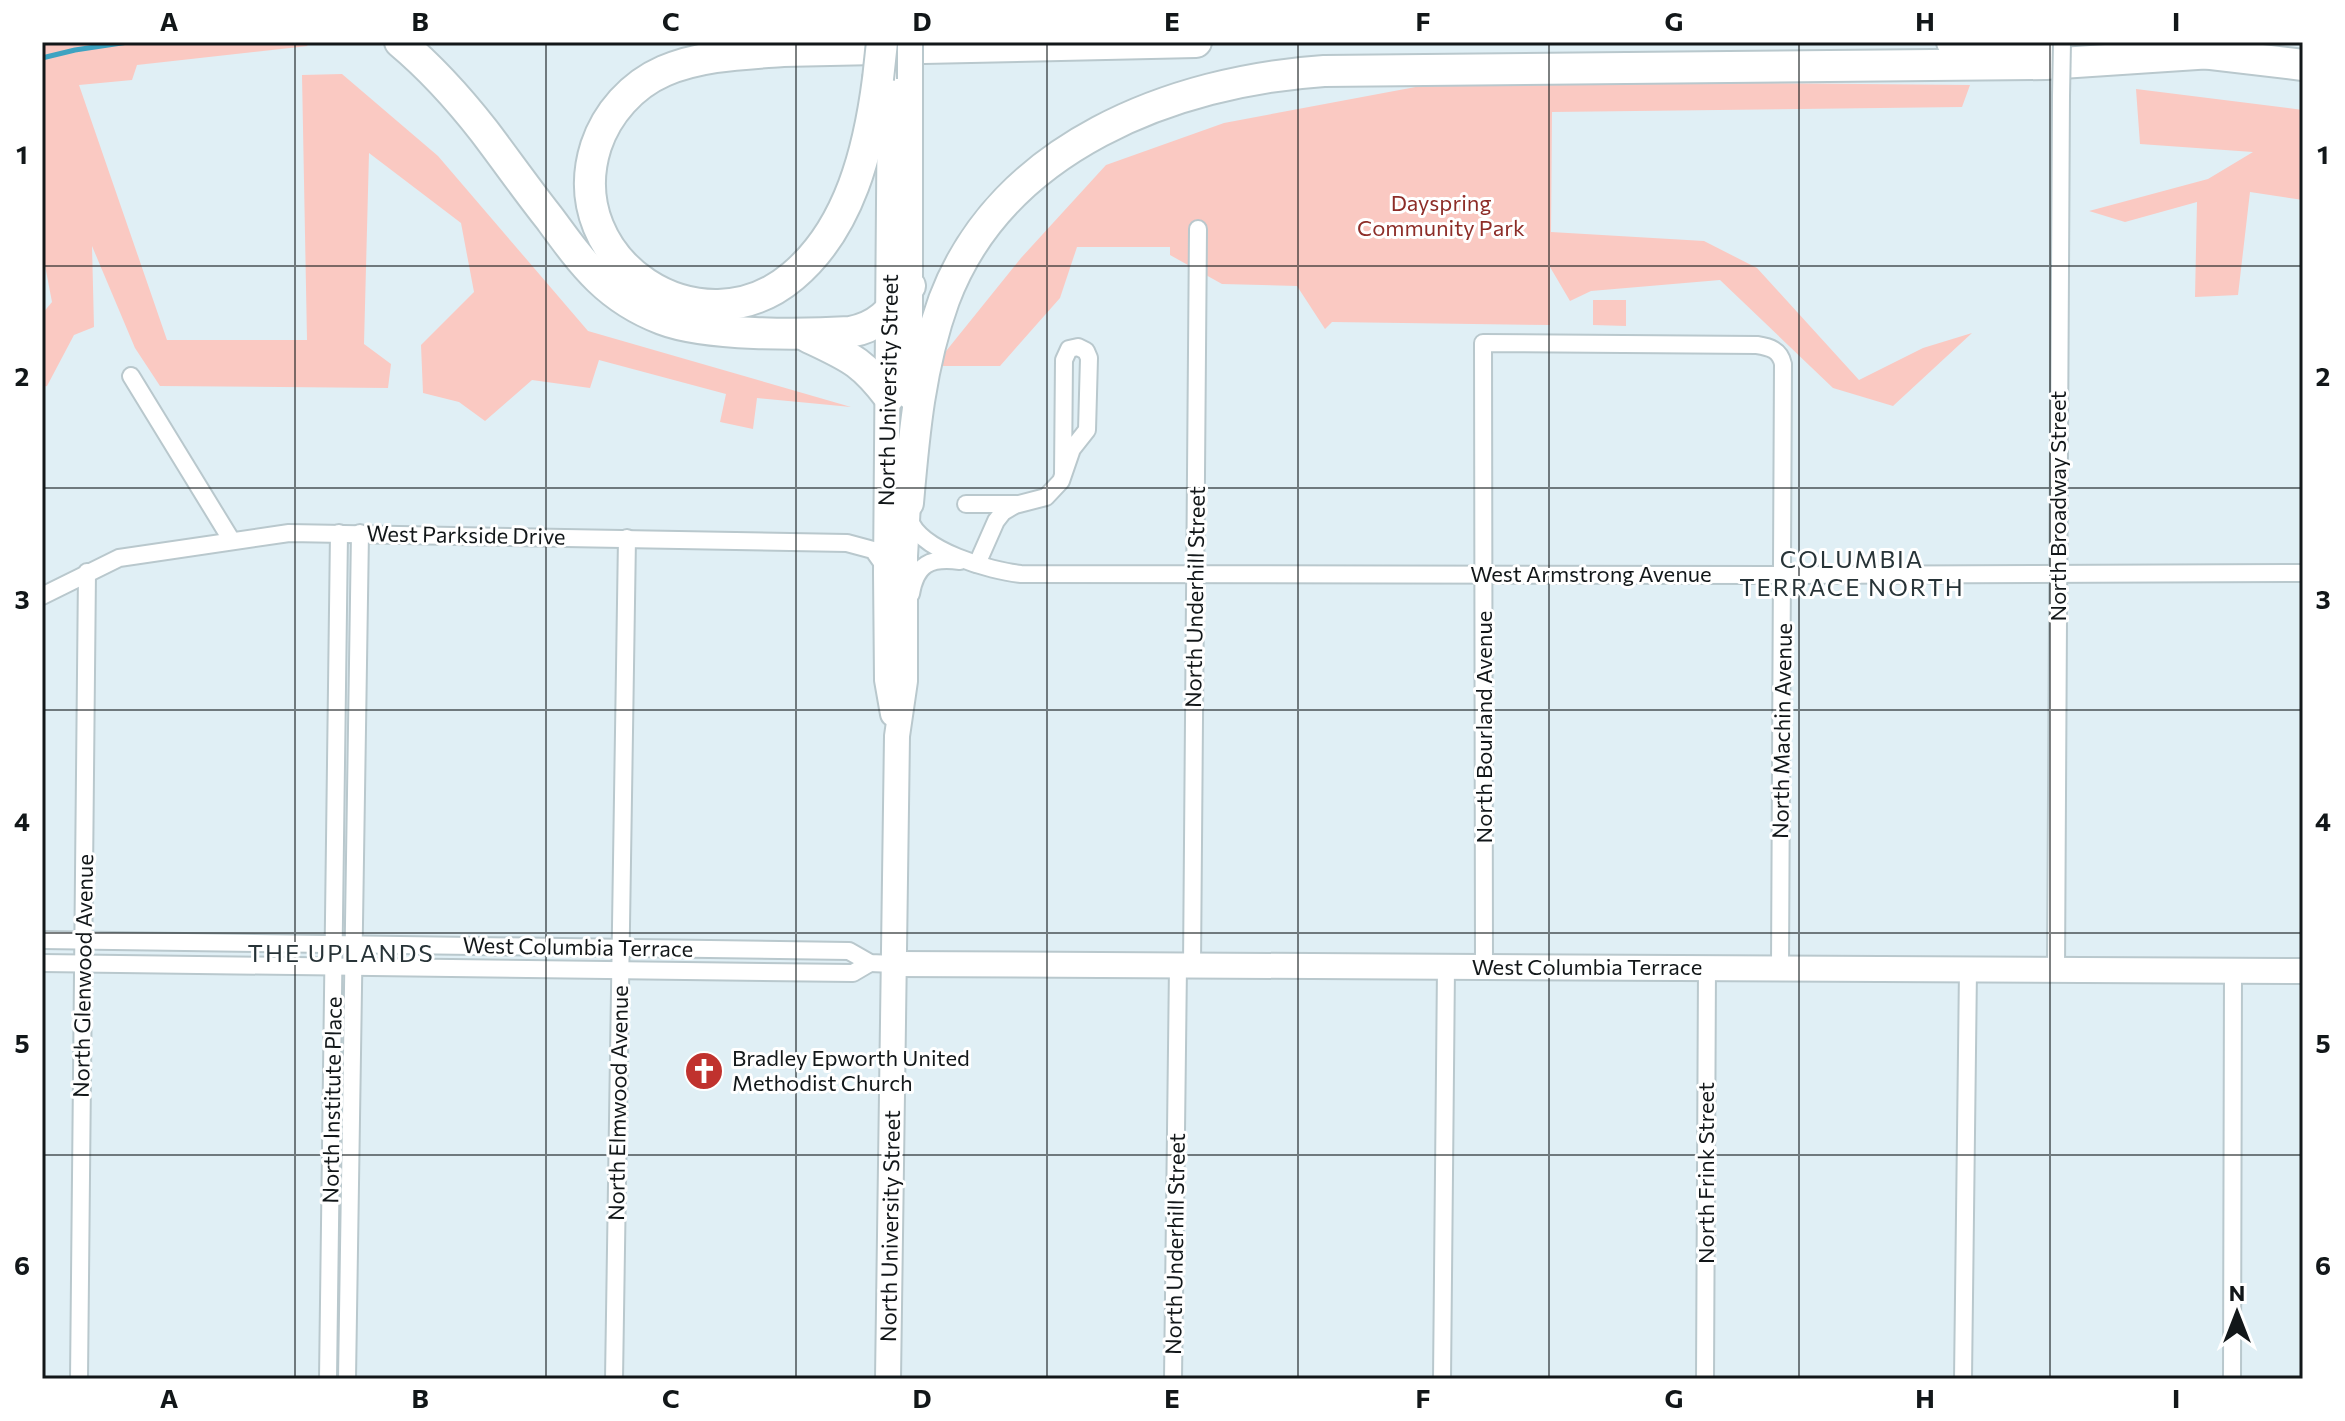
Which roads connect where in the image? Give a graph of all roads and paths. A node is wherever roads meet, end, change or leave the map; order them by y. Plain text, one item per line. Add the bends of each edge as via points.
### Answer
1 (400, 42) edge
2 (882, 42) edge
3 (890, 42) edge
4 (910, 42) edge
5 (1196, 42) edge
6 (1952, 42) edge
7 (2062, 42) edge
8 (2212, 53) junction
9 (2303, 65) edge
10 (893, 79) junction
11 (1198, 229) dead end
12 (910, 286) junction
13 (889, 313) junction
14 (799, 332) junction
15 (1483, 343) joint
16 (131, 376) dead end
17 (889, 397) junction
18 (1063, 474) junction
19 (966, 504) dead end
20 (1018, 504) junction
21 (908, 506) junction
22 (339, 533) junction
23 (360, 533) junction
24 (627, 538) junction
25 (232, 541) junction
26 (977, 564) junction
27 (87, 572) junction
28 (886, 573) junction
29 (1195, 573) junction
30 (1483, 573) junction
31 (2303, 573) edge
32 (2059, 574) junction
33 (1783, 575) junction
34 (42, 596) edge
35 (905, 632) junction
36 (897, 736) junction
37 (42, 940) edge
38 (83, 941) junction
39 (334, 943) junction
40 (352, 943) junction
41 (620, 948) junction
42 (42, 963) edge
43 (83, 964) junction
44 (882, 964) junction
45 (1185, 966) junction
46 (334, 967) junction
47 (352, 967) junction
48 (1446, 967) junction
49 (1484, 967) junction
50 (1707, 968) junction
51 (1780, 968) junction
52 (1968, 969) junction
53 (2056, 969) junction
54 (620, 971) junction
55 (2233, 971) junction
56 (2303, 971) edge
57 (79, 1379) edge
58 (328, 1379) edge
59 (347, 1379) edge
60 (614, 1379) edge
61 (888, 1379) edge
62 (1173, 1379) edge
63 (1442, 1379) edge
64 (1705, 1379) edge
65 (1963, 1379) edge
66 (2232, 1379) edge

1 - 14 highway via 469,113 582,263 613,293 670,322
2 - 10 highway, bridge
3 - 10 main road, North University Street
4 - 10 main road, North University Street, bridge
5 - 10 highway via 832,49 728,55 672,68 628,95 597,145 592,203 613,254 647,286 690,302 739,303 783,284 820,247 847,201
6 - 8 highway
7 - 32 street, North Broadway Street, bridge
8 - 9 highway
8 - 21 highway via 2046,64 1324,71 1252,78 1177,98 1112,125 1061,155 1015,194 979,237 950,288 930,343 916,413
10 - 12 main road, North University Street
10 - 13 main road, North University Street
11 - 29 street, North Underhill Street
12 - 13 highway
12 - 21 main road, North University Street
13 - 14 highway via 863,330
13 - 17 main road, North University Street
14 - 17 highway via 856,360
15 - 30 street, North Bourland Avenue
15 - 33 street, North Machin Avenue via 1757,345 1778,352 1783,364
16 - 25 street
17 - 28 main road, North University Street
18 - 18 street via 1089,421 1089,358 1078,347 1069,349 1064,360
18 - 20 street via 1046,497
19 - 20 street
20 - 26 street via 996,521
21 - 26 street, West Armstrong Avenue via 912,526 925,540
21 - 35 main road, North University Street
22 - 23 street, West Parkside Drive
22 - 25 street, West Parkside Drive
22 - 39 street, North Institute Place
23 - 24 street, West Parkside Drive
23 - 40 street, North Institute Place
24 - 28 street, West Parkside Drive via 855,543 881,559
24 - 41 street, North Elmwood Avenue
25 - 27 street, West Parkside Drive via 119,558
26 - 29 street, West Armstrong Avenue via 1021,574
26 - 35 street, West Armstrong Avenue via 941,560 919,570
27 - 34 street, West Parkside Drive
27 - 38 street, North Glenwood Avenue
28 - 36 main road, North University Street via 887,680
29 - 30 street, West Armstrong Avenue
29 - 45 street, North Underhill Street
30 - 33 street, West Armstrong Avenue
30 - 49 street, North Bourland Avenue
31 - 32 street, West Armstrong Avenue
32 - 33 street, West Armstrong Avenue
32 - 53 street, North Broadway Street
33 - 51 street, North Machin Avenue
35 - 36 main road, North University Street
36 - 44 main road, North University Street
37 - 38 street, West Columbia Terrace
38 - 39 street, West Columbia Terrace
38 - 43 street, North Glenwood Avenue
39 - 40 street, West Columbia Terrace
39 - 46 street, North Institute Place
40 - 41 street, West Columbia Terrace
40 - 47 street, North Institute Place
41 - 44 street, West Columbia Terrace via 849,951
41 - 54 street, North Elmwood Avenue
42 - 43 street, West Columbia Terrace
43 - 46 street, West Columbia Terrace
43 - 57 street, North Glenwood Avenue
44 - 45 main road, West Columbia Terrace
44 - 54 street, West Columbia Terrace via 853,973
44 - 61 main road, North University Street
45 - 48 main road, West Columbia Terrace
45 - 62 street, North Underhill Street
46 - 47 street, West Columbia Terrace
46 - 58 street, North Institute Place
47 - 54 street, West Columbia Terrace
47 - 59 street, North Institute Place
48 - 49 main road, West Columbia Terrace
48 - 63 street
49 - 50 main road, West Columbia Terrace
50 - 51 main road, West Columbia Terrace
50 - 64 street, North Frink Street
51 - 52 main road, West Columbia Terrace
52 - 53 main road, West Columbia Terrace
52 - 65 street
53 - 55 main road, West Columbia Terrace
54 - 60 street, North Elmwood Avenue
55 - 56 main road, West Columbia Terrace
55 - 66 street

